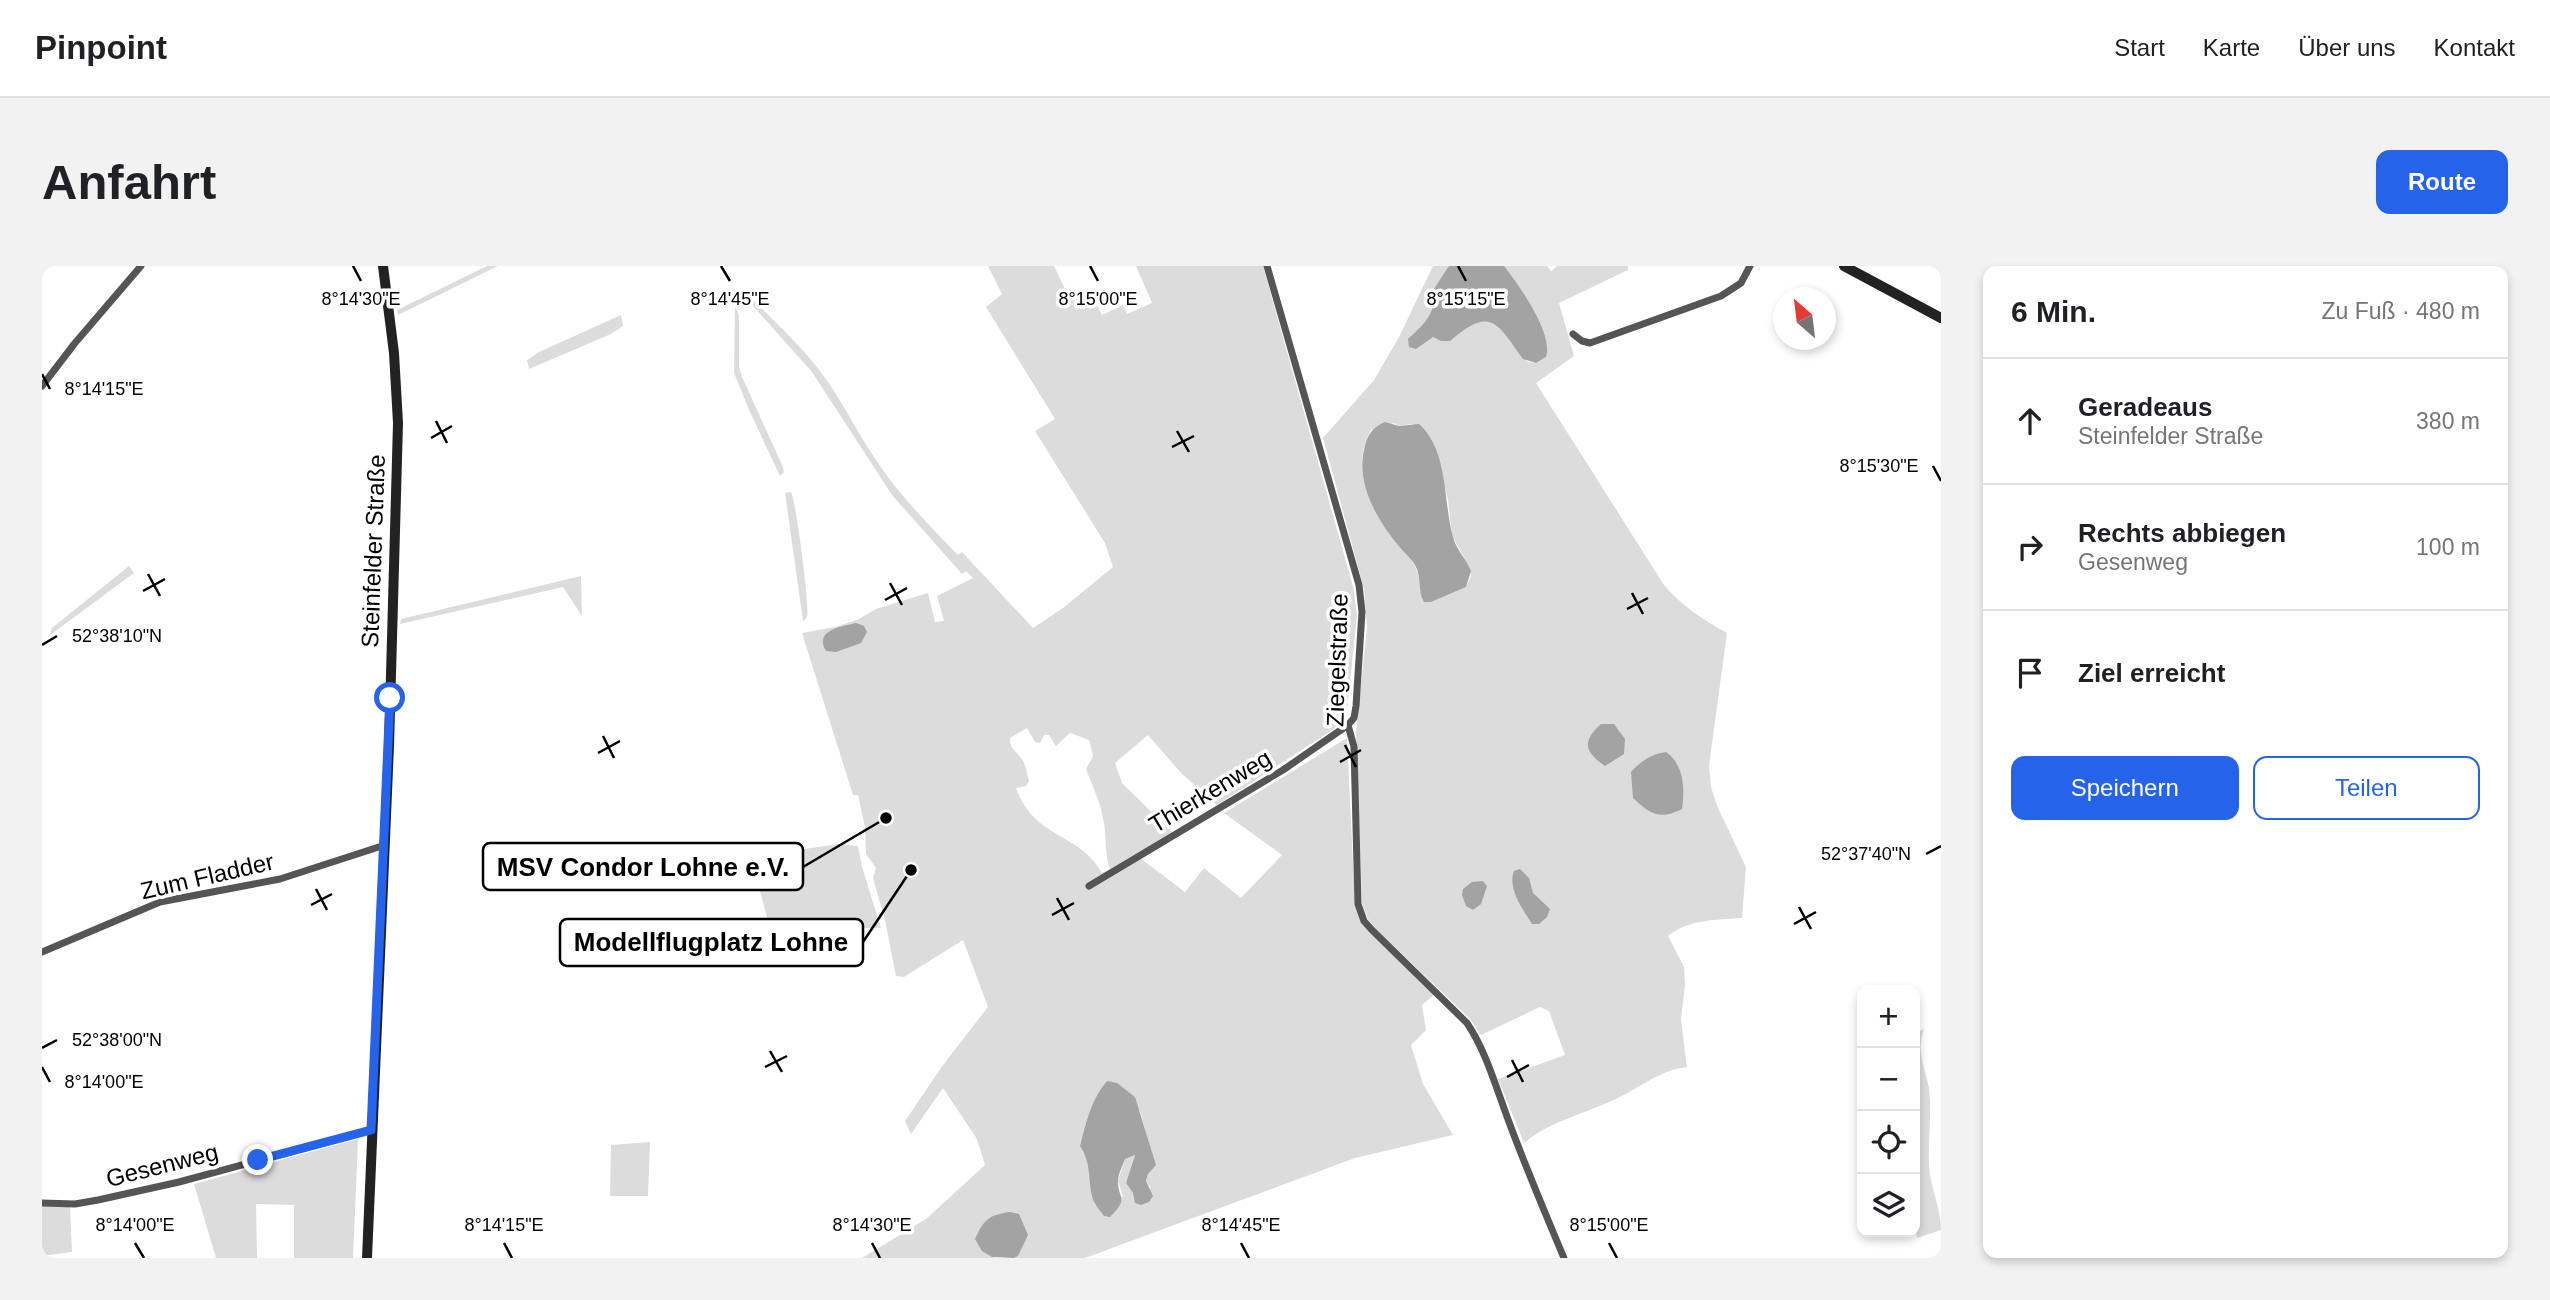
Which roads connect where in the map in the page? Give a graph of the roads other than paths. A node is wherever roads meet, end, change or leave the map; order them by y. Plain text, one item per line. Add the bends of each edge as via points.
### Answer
1 (141, 266) edge
2 (383, 266) edge
3 (1267, 266) edge
4 (1750, 266) edge
5 (1844, 266) edge
6 (1941, 318) edge
7 (1573, 334) dead end
8 (42, 386) edge
9 (1348, 725) junction
10 (385, 845) junction
11 (1088, 886) dead end
12 (42, 952) edge
13 (371, 1130) junction
14 (42, 1203) edge
15 (367, 1258) edge
16 (1564, 1258) edge

1 - 8 street
2 - 10 main road, Steinfelder Straße via 398,423
3 - 9 street, Ziegelstraße via 1359,585 1362,612 1356,706
4 - 7 street via 1741,283 1711,300 1590,343
5 - 6 main road
9 - 11 street, Thierkenweg
9 - 16 street, Ziegelstraße via 1354,747 1358,904 1364,921 1475,1035
10 - 12 street, Zum Fladder via 280,879 160,902
10 - 13 main road, Steinfelder Straße
13 - 14 street, Gesenweg via 98,1200
13 - 15 main road, Steinfelder Straße

